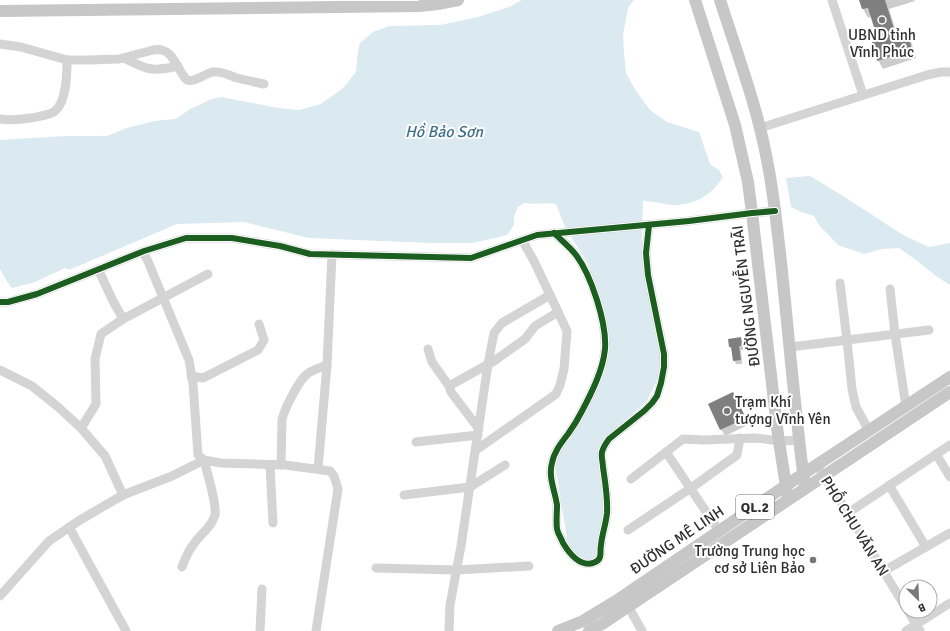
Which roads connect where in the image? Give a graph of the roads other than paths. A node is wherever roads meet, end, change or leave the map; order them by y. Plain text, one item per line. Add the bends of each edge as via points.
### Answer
1 (458, 0) edge
2 (695, 0) edge
3 (720, 0) edge
4 (832, 0) edge
5 (338, 4) edge
6 (0, 11) edge
7 (0, 44) edge
8 (124, 58) junction
9 (67, 60) junction
10 (178, 66) junction
11 (950, 72) edge
12 (264, 84) dead end
13 (863, 95) junction
14 (0, 119) edge
15 (760, 128) junction
16 (775, 212) junction
17 (752, 213) junction
18 (648, 225) junction
19 (557, 233) junction
20 (522, 240) junction
21 (142, 252) junction
22 (332, 254) junction
23 (98, 269) junction
24 (208, 274) dead end
25 (840, 283) dead end
26 (890, 289) dead end
27 (550, 295) junction
28 (163, 298) junction
29 (0, 302) edge
30 (558, 312) junction
31 (123, 319) junction
32 (258, 324) dead end
33 (929, 330) dead end
34 (895, 334) junction
35 (847, 340) junction
36 (790, 347) junction
37 (428, 348) dead end
38 (488, 364) junction
39 (327, 365) junction
40 (0, 370) edge
41 (191, 376) junction
42 (950, 377) edge
43 (449, 386) junction
44 (950, 392) edge
45 (906, 407) junction
46 (80, 428) junction
47 (869, 431) junction
48 (479, 432) junction
49 (740, 438) junction
50 (799, 440) junction
51 (780, 441) junction
52 (416, 442) dead end
53 (950, 445) edge
54 (476, 450) junction
55 (666, 452) junction
56 (936, 454) junction
57 (204, 460) junction
58 (270, 465) junction
59 (281, 465) junction
60 (505, 465) dead end
61 (817, 465) junction
62 (318, 469) junction
63 (803, 474) junction
64 (824, 476) junction
65 (950, 477) edge
66 (631, 479) dead end
67 (787, 486) junction
68 (889, 486) junction
69 (470, 487) junction
70 (691, 488) junction
71 (805, 488) junction
72 (123, 495) junction
73 (404, 495) dead end
74 (788, 499) junction
75 (848, 513) junction
76 (273, 523) dead end
77 (69, 527) junction
78 (628, 530) dead end
79 (719, 531) junction
80 (950, 533) edge
81 (926, 547) junction
82 (529, 566) dead end
83 (182, 567) dead end
84 (376, 568) dead end
85 (456, 570) junction
86 (884, 571) junction
87 (262, 589) dead end
88 (898, 595) edge
89 (0, 596) edge
90 (950, 603) edge
91 (628, 606) junction
92 (913, 619) edge
93 (918, 628) edge
94 (126, 631) edge
95 (260, 631) edge
96 (316, 631) edge
97 (449, 631) edge
98 (558, 631) edge
99 (589, 631) edge
100 (642, 631) edge
101 (906, 631) edge

1 - 5 main road via 419,6
2 - 17 main road, ĐƯỜNG NGUYỄN TRÃI via 734,125 748,182
3 - 15 main road
4 - 13 street
5 - 6 main road
7 - 9 street
8 - 9 street
8 - 10 street via 148,69
8 - 10 street via 162,49
9 - 14 street via 65,91 56,110 41,116 17,120
10 - 12 street via 188,80 210,72 218,72
11 - 13 street via 927,75
13 - 15 street
15 - 16 main road
16 - 17 street
16 - 36 main road
17 - 18 street
17 - 51 main road, ĐƯỜNG NGUYỄN TRÃI
18 - 19 street
18 - 19 street via 648,275 664,354 664,367 657,396 652,403 605,444 602,454 607,514 600,558 588,564 574,558 560,536 551,469 555,454 577,420 601,369 605,340 600,310 589,280 575,253
19 - 20 street via 537,234
20 - 22 street via 471,258
20 - 27 street
21 - 22 street via 186,238 232,238 310,254
21 - 23 street
21 - 28 street
22 - 39 street
23 - 29 street via 37,294
23 - 31 street
24 - 28 street
25 - 35 street
26 - 34 street
27 - 30 street
27 - 38 street via 502,323 494,333
28 - 31 street
28 - 41 street via 189,360
30 - 38 street via 535,326 525,339
30 - 54 street via 567,331 564,369 557,392
31 - 46 street via 101,334 95,359 96,404
32 - 41 street via 264,340 258,350 203,378
33 - 34 street
34 - 35 street
34 - 45 street
35 - 36 street
35 - 47 street via 856,407
36 - 50 main road
37 - 43 street via 432,362
38 - 43 street
38 - 48 street
39 - 59 street via 305,376 283,414
39 - 62 street
40 - 46 street via 32,386
41 - 57 street via 198,454
42 - 45 main road, ĐƯỜNG MÊ LINH / QL.2
43 - 48 street
44 - 64 main road, ĐƯỜNG MÊ LINH / QL.2
45 - 47 main road, ĐƯỜNG MÊ LINH / QL.2
46 - 72 street via 104,456
47 - 61 main road, ĐƯỜNG MÊ LINH / QL.2
48 - 52 street
48 - 54 street
49 - 51 street
49 - 55 street via 683,440
49 - 70 street via 737,455
50 - 51 street
50 - 63 main road
51 - 67 main road, ĐƯỜNG NGUYỄN TRÃI
53 - 56 street
54 - 69 street
55 - 66 street
55 - 70 street
56 - 65 street
56 - 68 street
57 - 58 street
57 - 72 street
57 - 83 street via 214,498 215,514 212,522 189,550
58 - 59 street
58 - 76 street
59 - 62 street
60 - 69 street
61 - 63 main road, ĐƯỜNG MÊ LINH / QL.2
61 - 64 street, PHỐ CHU VĂN AN
62 - 96 street via 330,471 338,488
63 - 67 main road, ĐƯỜNG MÊ LINH / QL.2
63 - 71 main road
64 - 71 main road, ĐƯỜNG MÊ LINH / QL.2
64 - 75 street, PHỐ CHU VĂN AN
67 - 74 main road, ĐƯỜNG NGUYỄN TRÃI
67 - 79 main road, ĐƯỜNG MÊ LINH / QL.2
68 - 75 street
68 - 81 street
69 - 73 street
69 - 85 street
70 - 78 street
70 - 79 street
71 - 74 main road, ĐƯỜNG MÊ LINH / QL.2
72 - 77 street
74 - 91 main road, ĐƯỜNG MÊ LINH / QL.2
75 - 86 street, PHỐ CHU VĂN AN
77 - 89 street via 49,541
77 - 94 street
79 - 98 main road, ĐƯỜNG MÊ LINH / QL.2 via 596,614
80 - 81 street
81 - 86 street
82 - 85 street
84 - 85 street
85 - 97 street via 450,604
86 - 88 street, PHỐ CHU VĂN AN
87 - 95 street
90 - 93 street
91 - 99 main road, ĐƯỜNG MÊ LINH / QL.2
91 - 100 street
92 - 93 street
93 - 101 street

